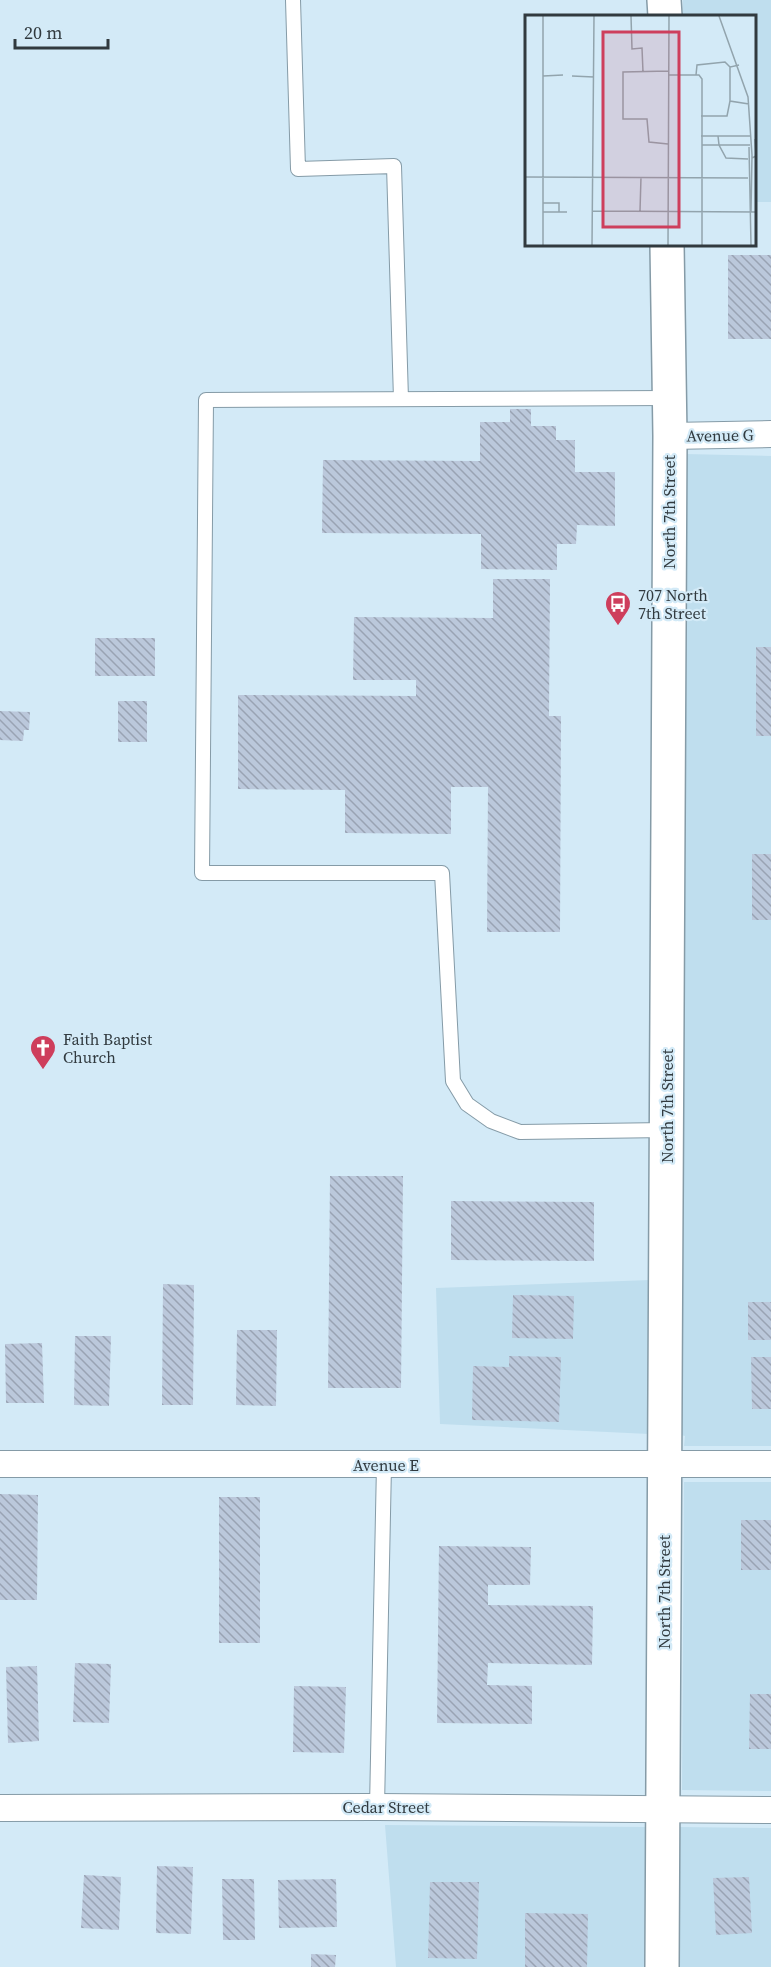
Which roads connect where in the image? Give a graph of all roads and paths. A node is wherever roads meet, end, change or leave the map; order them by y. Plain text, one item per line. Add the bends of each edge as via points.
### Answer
1 (293, 0) edge
2 (664, 0) edge
3 (665, 15) edge
4 (668, 246) edge
5 (669, 398) junction
6 (401, 399) junction
7 (771, 434) edge
8 (670, 436) junction
9 (667, 1130) junction
10 (0, 1464) edge
11 (665, 1464) junction
12 (771, 1464) edge
13 (384, 1465) junction
14 (377, 1807) junction
15 (0, 1808) edge
16 (663, 1809) junction
17 (771, 1810) edge
18 (662, 1967) edge

1 - 6 lane via 298,169 394,166
2 - 3 street
4 - 5 street, North 7th Street
5 - 6 lane
5 - 8 street, North 7th Street
6 - 9 lane via 206,400 202,873 442,873 453,1081 467,1104 491,1121 520,1132
7 - 8 street, Avenue G
8 - 9 street, North 7th Street
9 - 11 street, North 7th Street
10 - 13 street, Avenue E
11 - 12 street, Avenue E
11 - 13 street, Avenue E
11 - 16 street, North 7th Street
13 - 14 lane
14 - 15 street, Cedar Street
14 - 16 street, Cedar Street
16 - 17 street, Cedar Street
16 - 18 street, North 7th Street

